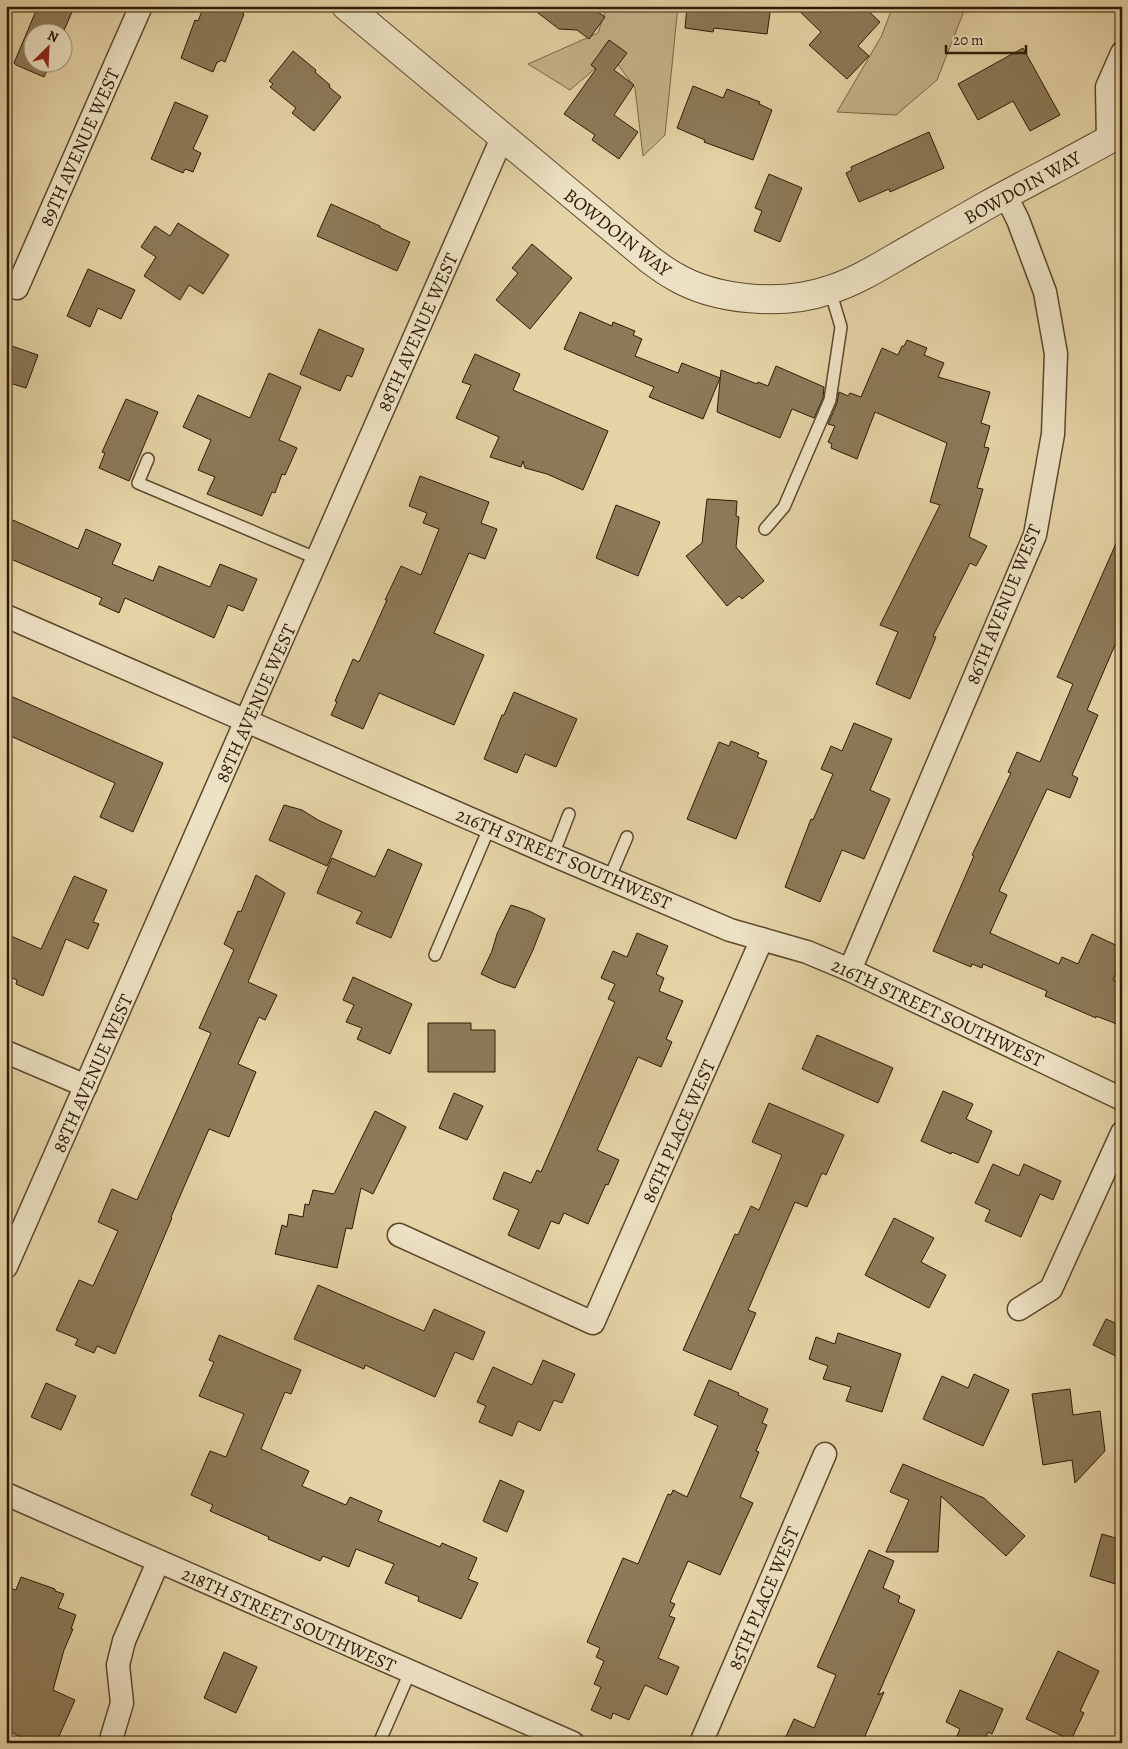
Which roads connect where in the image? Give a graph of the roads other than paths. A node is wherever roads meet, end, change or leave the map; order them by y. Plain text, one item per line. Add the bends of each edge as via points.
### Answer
1 (141, 6) edge
2 (346, 6) edge
3 (1122, 53) edge
4 (1115, 136) edge
5 (502, 138) junction
6 (1005, 194) junction
7 (18, 288) dead end
8 (830, 290) junction
9 (148, 458) dead end
10 (765, 529) dead end
11 (318, 559) junction
12 (6, 616) edge
13 (246, 721) junction
14 (569, 814) dead end
15 (490, 826) junction
16 (627, 838) dead end
17 (553, 855) junction
18 (609, 879) junction
19 (762, 939) junction
20 (434, 955) dead end
21 (850, 970) junction
22 (6, 1052) edge
23 (86, 1086) junction
24 (1122, 1099) edge
25 (1122, 1133) edge
26 (399, 1235) dead end
27 (6, 1267) edge
28 (1019, 1309) dead end
29 (825, 1454) dead end
30 (6, 1494) edge
31 (158, 1562) junction
32 (410, 1672) junction
33 (110, 1743) edge
34 (379, 1743) edge
35 (573, 1743) edge
36 (701, 1743) edge

1 - 7 street, 89TH AVENUE WEST
2 - 5 street, BOWDOIN WAY
3 - 4 street via 1107,87
4 - 6 street, BOWDOIN WAY
5 - 8 street, BOWDOIN WAY via 675,277 718,293 744,298 780,300
5 - 11 street, 88TH AVENUE WEST
6 - 8 street, BOWDOIN WAY via 870,272
6 - 21 street, 86TH AVENUE WEST via 1045,292 1056,354 1053,434 1034,535
8 - 10 lane via 841,327 830,400 784,507
9 - 11 lane via 138,483
11 - 13 street, 88TH AVENUE WEST
12 - 13 street, 216TH STREET SOUTHWEST
13 - 15 street, 216TH STREET SOUTHWEST
13 - 23 street, 88TH AVENUE WEST
14 - 17 lane
15 - 17 street, 216TH STREET SOUTHWEST
15 - 20 lane
16 - 18 lane
17 - 18 street, 216TH STREET SOUTHWEST
18 - 19 street, 216TH STREET SOUTHWEST via 730,930
19 - 21 street, 216TH STREET SOUTHWEST via 807,952
19 - 26 street, 86TH PLACE WEST via 593,1323
21 - 24 street, 216TH STREET SOUTHWEST
22 - 23 street
23 - 27 street, 88TH AVENUE WEST
25 - 28 street via 1051,1289
29 - 36 street, 85TH PLACE WEST
30 - 31 street, 218TH STREET SOUTHWEST
31 - 32 street, 218TH STREET SOUTHWEST
31 - 33 street via 124,1641 118,1665 122,1703
32 - 34 lane
32 - 35 street, 218TH STREET SOUTHWEST

